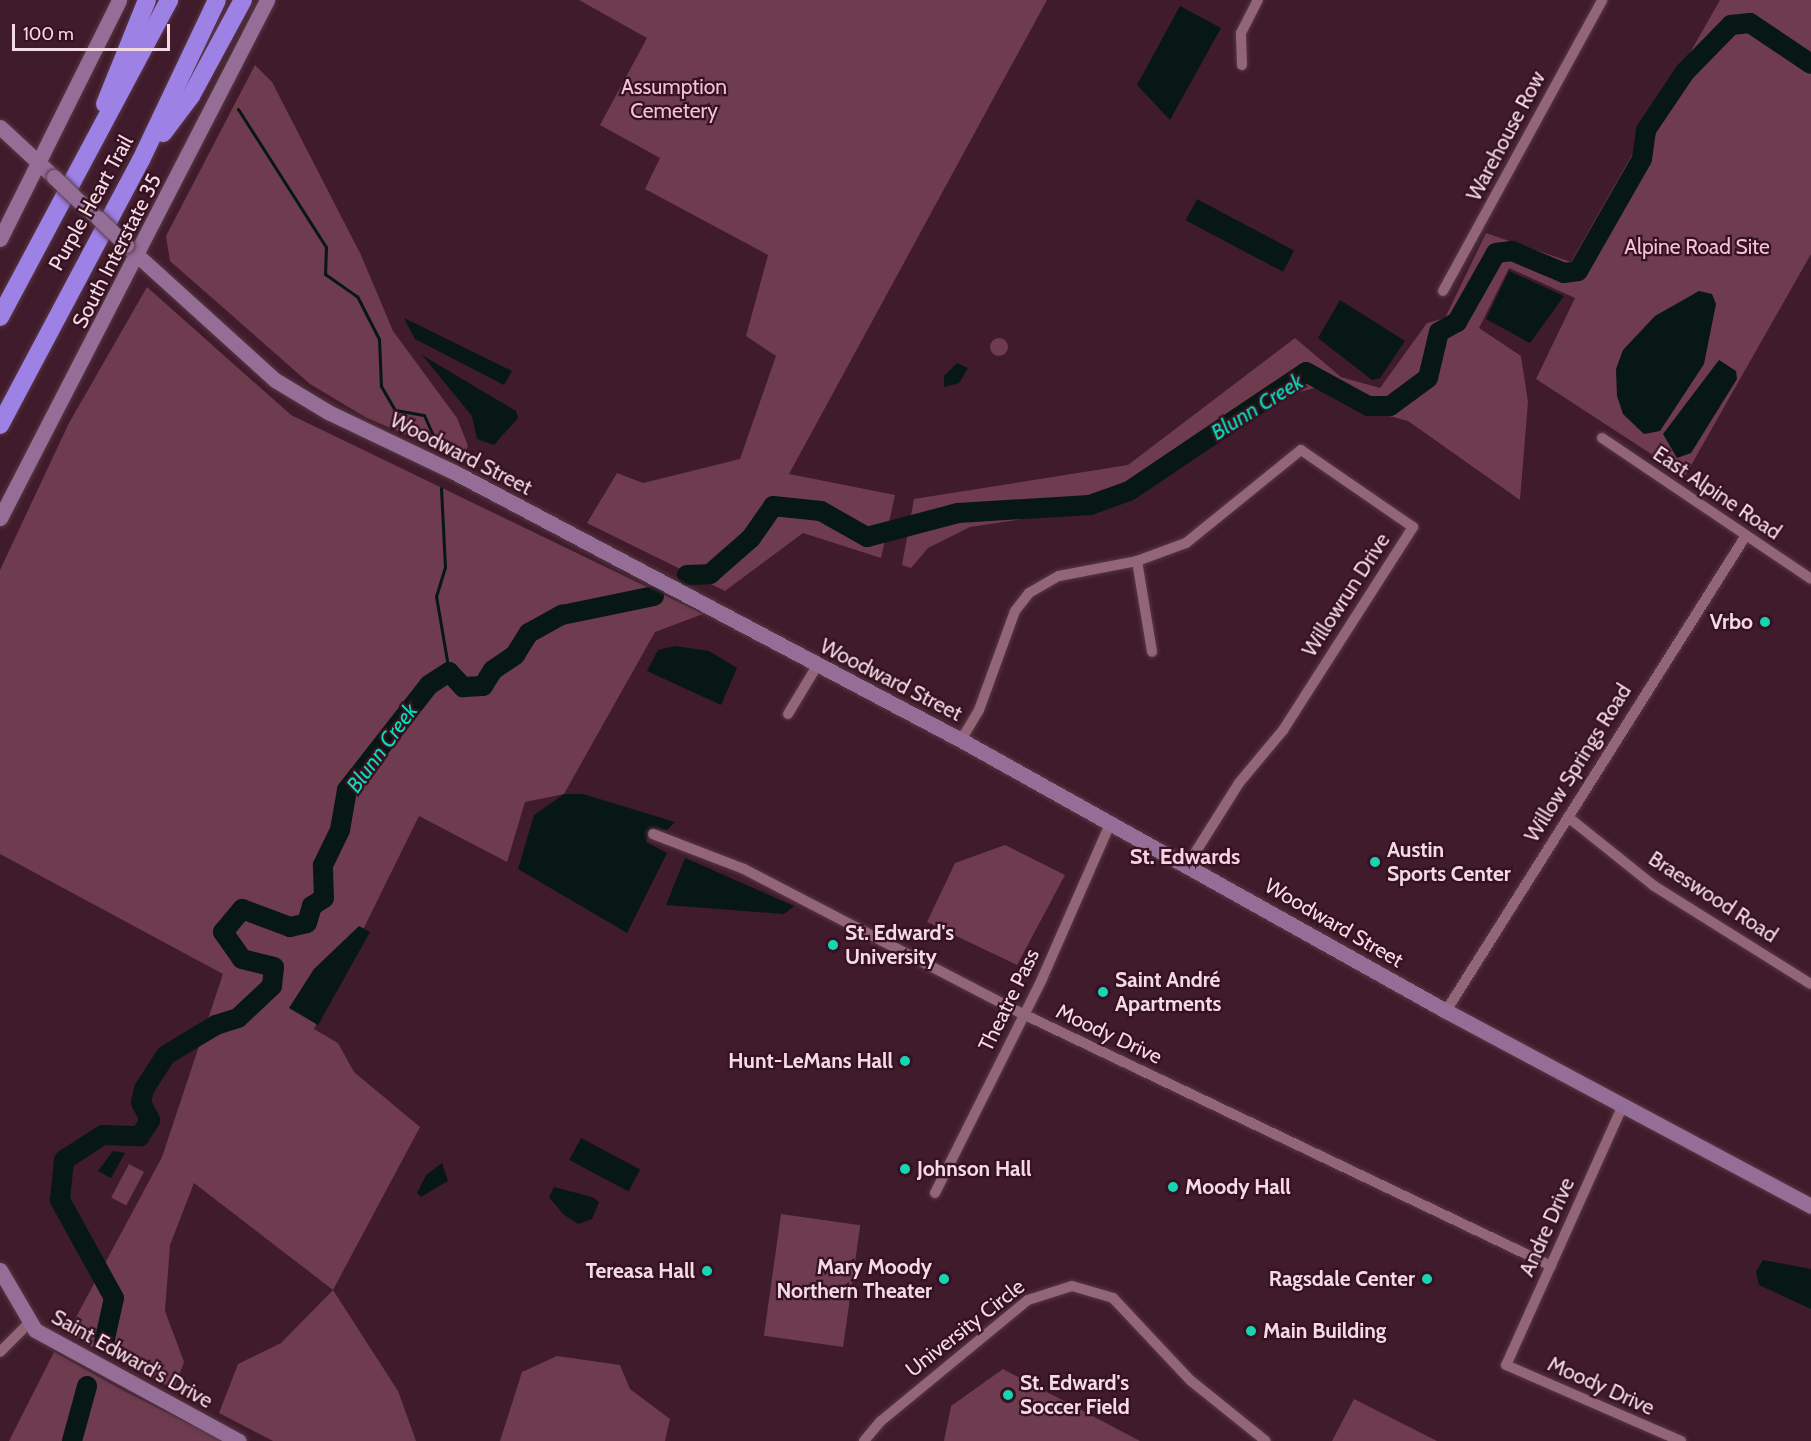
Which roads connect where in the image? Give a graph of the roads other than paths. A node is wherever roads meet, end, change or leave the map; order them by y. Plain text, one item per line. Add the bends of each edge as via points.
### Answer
1 (119, 0) edge
2 (147, 0) edge
3 (169, 0) edge
4 (217, 0) edge
5 (243, 0) edge
6 (267, 0) edge
7 (1258, 0) edge
8 (1602, 0) edge
9 (1242, 65) dead end
10 (0, 127) edge
11 (141, 160) junction
12 (38, 163) junction
13 (85, 163) junction
14 (0, 239) edge
15 (139, 255) junction
16 (1443, 291) dead end
17 (0, 317) edge
18 (0, 425) edge
19 (1602, 438) dead end
20 (0, 518) edge
21 (1745, 537) junction
22 (1137, 561) junction
23 (1811, 579) edge
24 (1152, 652) dead end
25 (817, 666) junction
26 (788, 714) dead end
27 (961, 740) junction
28 (1568, 817) junction
29 (1111, 822) junction
30 (653, 834) dead end
31 (1188, 864) junction
32 (1811, 984) edge
33 (1446, 1011) junction
34 (1023, 1014) junction
35 (1623, 1105) junction
36 (936, 1193) dead end
37 (1811, 1206) edge
38 (1551, 1266) junction
39 (0, 1270) edge
40 (28, 1324) junction
41 (0, 1352) edge
42 (1506, 1365) joint
43 (239, 1441) edge
44 (864, 1441) edge
45 (1266, 1441) edge
46 (1681, 1441) edge

1 - 12 street
2 - 13 highway
3 - 13 highway, Purple Heart Trail
4 - 11 highway, Purple Heart Trail
5 - 11 highway via 191,96
6 - 15 street, South Interstate 35
7 - 9 street via 1240,33
8 - 16 street, Warehouse Row
10 - 12 street, Woodward Street
11 - 18 highway, Purple Heart Trail
12 - 14 street
12 - 15 street, Woodward Street, bridge
13 - 17 highway, Purple Heart Trail
15 - 20 street, South Interstate 35
15 - 25 street, Woodward Street via 275,380 328,412 454,472
19 - 21 street, East Alpine Road
21 - 23 street, East Alpine Road
21 - 28 street, Willow Springs Road
22 - 24 street
22 - 27 street, Willowrun Drive via 1059,576 1029,592 1015,611 979,710
22 - 31 street, Willowrun Drive via 1186,543 1301,450 1413,526 1284,729 1239,783
25 - 26 street
25 - 27 street, Woodward Street
27 - 29 street, Woodward Street
28 - 32 street, Braeswood Road via 1611,846 1654,886
28 - 33 street, Willow Springs Road
29 - 31 street, Woodward Street
29 - 34 street, Theatre Pass
30 - 34 street, Moody Drive via 744,869
31 - 33 street, Woodward Street
33 - 35 street, Woodward Street
34 - 36 street, Theatre Pass
34 - 38 street, Moody Drive
35 - 37 street, Woodward Street
35 - 38 street, Andre Drive
38 - 42 street, Andre Drive
39 - 40 street, Saint Edward's Drive
40 - 41 street
40 - 43 street, Saint Edward's Drive
42 - 46 street, Moody Drive
44 - 45 street, University Circle via 881,1421 1028,1300 1072,1286 1113,1298 1190,1380

